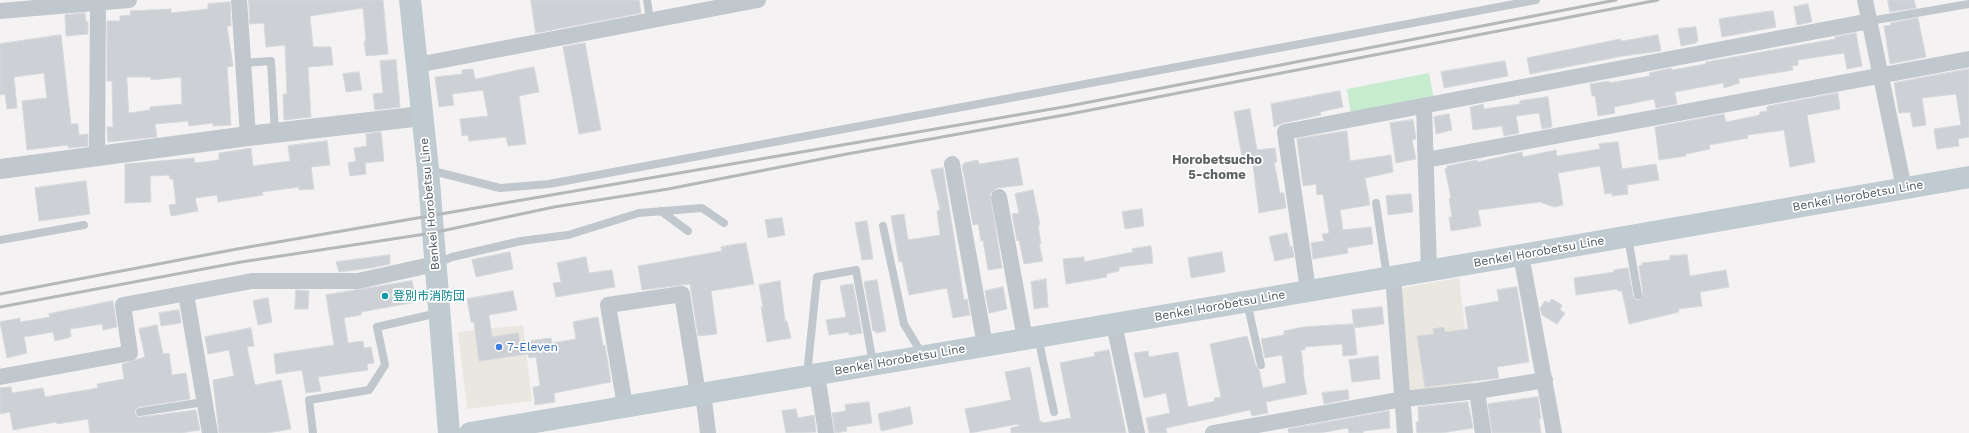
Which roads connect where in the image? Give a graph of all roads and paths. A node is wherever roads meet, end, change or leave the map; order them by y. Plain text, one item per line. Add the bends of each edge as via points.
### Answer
1 (129, 0) edge
2 (239, 0) edge
3 (410, 0) edge
4 (647, 0) edge
5 (758, 0) edge
6 (1536, 0) edge
7 (1865, 0) edge
8 (98, 1) edge
9 (740, 2) edge
10 (1969, 4) edge
11 (16, 5) edge
12 (0, 11) edge
13 (650, 20) junction
14 (1870, 22) junction
15 (1969, 59) edge
16 (243, 63) junction
17 (417, 65) junction
18 (1879, 75) junction
19 (1424, 106) junction
20 (422, 116) junction
21 (275, 133) junction
22 (248, 136) junction
23 (97, 156) junction
24 (1426, 160) junction
25 (952, 164) dead end
26 (0, 169) edge
27 (428, 169) junction
28 (1969, 177) edge
29 (1904, 188) junction
30 (999, 197) dead end
31 (1376, 203) dead end
32 (661, 211) junction
33 (724, 223) dead end
34 (84, 225) dead end
35 (883, 226) dead end
36 (688, 231) dead end
37 (1628, 236) junction
38 (0, 240) edge
39 (1521, 255) junction
40 (435, 264) junction
41 (1429, 270) junction
42 (1390, 277) junction
43 (1308, 290) junction
44 (186, 294) junction
45 (1638, 295) dead end
46 (1247, 301) junction
47 (439, 313) junction
48 (1114, 324) junction
49 (1031, 338) junction
50 (984, 345) junction
51 (923, 356) junction
52 (873, 364) junction
53 (1261, 365) dead end
54 (812, 375) junction
55 (0, 377) edge
56 (1545, 380) junction
57 (1477, 391) junction
58 (700, 393) junction
59 (1403, 399) junction
60 (204, 402) junction
61 (625, 406) junction
62 (140, 412) dead end
63 (1054, 412) dead end
64 (1256, 429) edge
65 (210, 433) edge
66 (313, 433) edge
67 (449, 433) edge
68 (470, 433) edge
69 (708, 433) edge
70 (826, 433) edge
71 (1137, 433) edge
72 (1213, 433) edge
73 (1406, 433) edge
74 (1483, 433) edge
75 (1554, 433) edge

1 - 8 street
2 - 16 street
3 - 17 main road, Benkei Horobetsu Line
4 - 13 lane
5 - 9 street
6 - 27 lane via 549,184 500,188
7 - 14 street
8 - 11 street
8 - 23 street
9 - 13 street
10 - 14 lane
11 - 12 street
13 - 17 street
14 - 18 street
14 - 19 street
15 - 18 street
16 - 21 lane via 271,61
16 - 22 street
17 - 20 main road, Benkei Horobetsu Line
18 - 24 street
18 - 29 street
19 - 24 street
19 - 43 street via 1285,132
20 - 21 street
20 - 27 main road, Benkei Horobetsu Line
21 - 22 street
22 - 23 street
23 - 26 street
24 - 41 street
25 - 50 street
27 - 40 main road, Benkei Horobetsu Line
28 - 29 main road, Benkei Horobetsu Line
29 - 37 main road, Benkei Horobetsu Line
30 - 49 street
31 - 42 lane
32 - 33 lane via 702,208
32 - 36 lane
32 - 40 lane via 639,213 568,235 521,241 452,257
34 - 38 lane
35 - 51 lane via 904,324
37 - 39 main road, Benkei Horobetsu Line
37 - 45 lane
39 - 41 main road, Benkei Horobetsu Line
39 - 56 street
40 - 44 street via 358,281 252,281
40 - 47 main road, Benkei Horobetsu Line
41 - 42 main road, Benkei Horobetsu Line
42 - 43 main road, Benkei Horobetsu Line
42 - 59 street
43 - 46 main road, Benkei Horobetsu Line
44 - 55 street via 122,306 130,353
44 - 60 street
46 - 48 main road, Benkei Horobetsu Line
46 - 53 lane
47 - 66 lane via 377,327 385,366 369,390 309,400
47 - 67 main road, Benkei Horobetsu Line
48 - 49 main road, Benkei Horobetsu Line
48 - 71 street
49 - 50 main road, Benkei Horobetsu Line
49 - 63 lane
50 - 51 main road, Benkei Horobetsu Line
51 - 52 main road, Benkei Horobetsu Line
52 - 54 main road, Benkei Horobetsu Line
52 - 54 lane via 856,270 817,278
54 - 58 main road, Benkei Horobetsu Line
54 - 70 street
56 - 57 street
56 - 75 street
57 - 59 street
57 - 74 street
58 - 61 main road, Benkei Horobetsu Line
58 - 61 street via 682,294 608,305
58 - 69 street
59 - 64 street
59 - 73 street
60 - 62 lane
60 - 65 street
61 - 68 main road, Benkei Horobetsu Line
64 - 72 street

